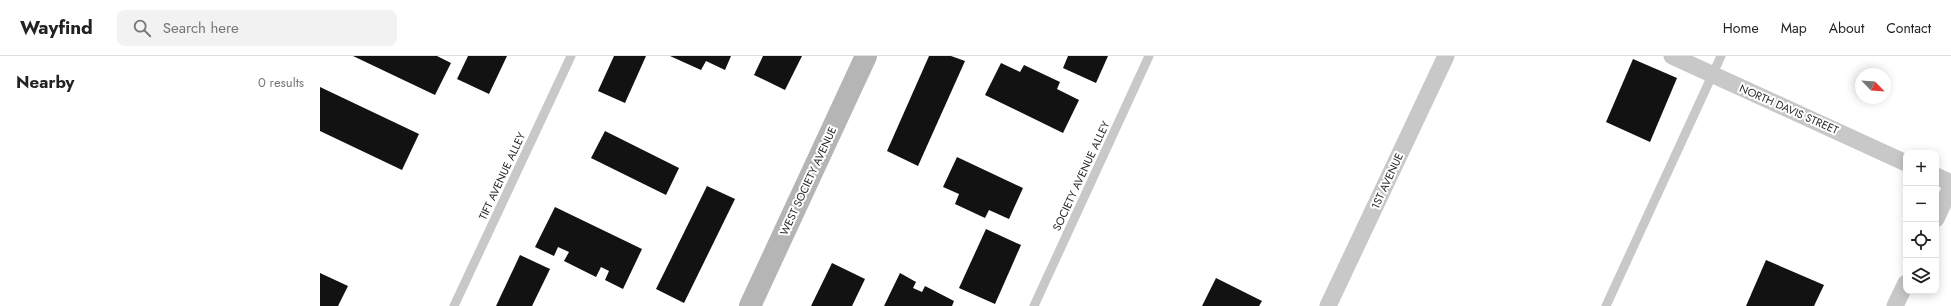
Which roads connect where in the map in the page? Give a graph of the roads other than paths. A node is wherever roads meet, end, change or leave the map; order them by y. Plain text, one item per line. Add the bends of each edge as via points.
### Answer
1 (571, 56) edge
2 (866, 56) edge
3 (1149, 56) edge
4 (1446, 56) edge
5 (1672, 56) edge
6 (1721, 56) edge
7 (1712, 75) junction
8 (1903, 162) edge
9 (1939, 177) edge
10 (1951, 183) edge
11 (1951, 187) edge
12 (1939, 213) edge
13 (1903, 289) edge
14 (454, 306) edge
15 (750, 306) edge
16 (1034, 306) edge
17 (1328, 306) edge
18 (1606, 306) edge
19 (1895, 306) edge

1 - 14 lane, TIFT AVENUE ALLEY
2 - 15 street, WEST SOCIETY AVENUE
3 - 16 lane, SOCIETY AVENUE ALLEY
4 - 17 street, 1ST AVENUE
5 - 7 street, NORTH DAVIS STREET
6 - 7 lane
7 - 8 street, NORTH DAVIS STREET
7 - 18 lane
9 - 10 street
11 - 12 street
13 - 19 street

